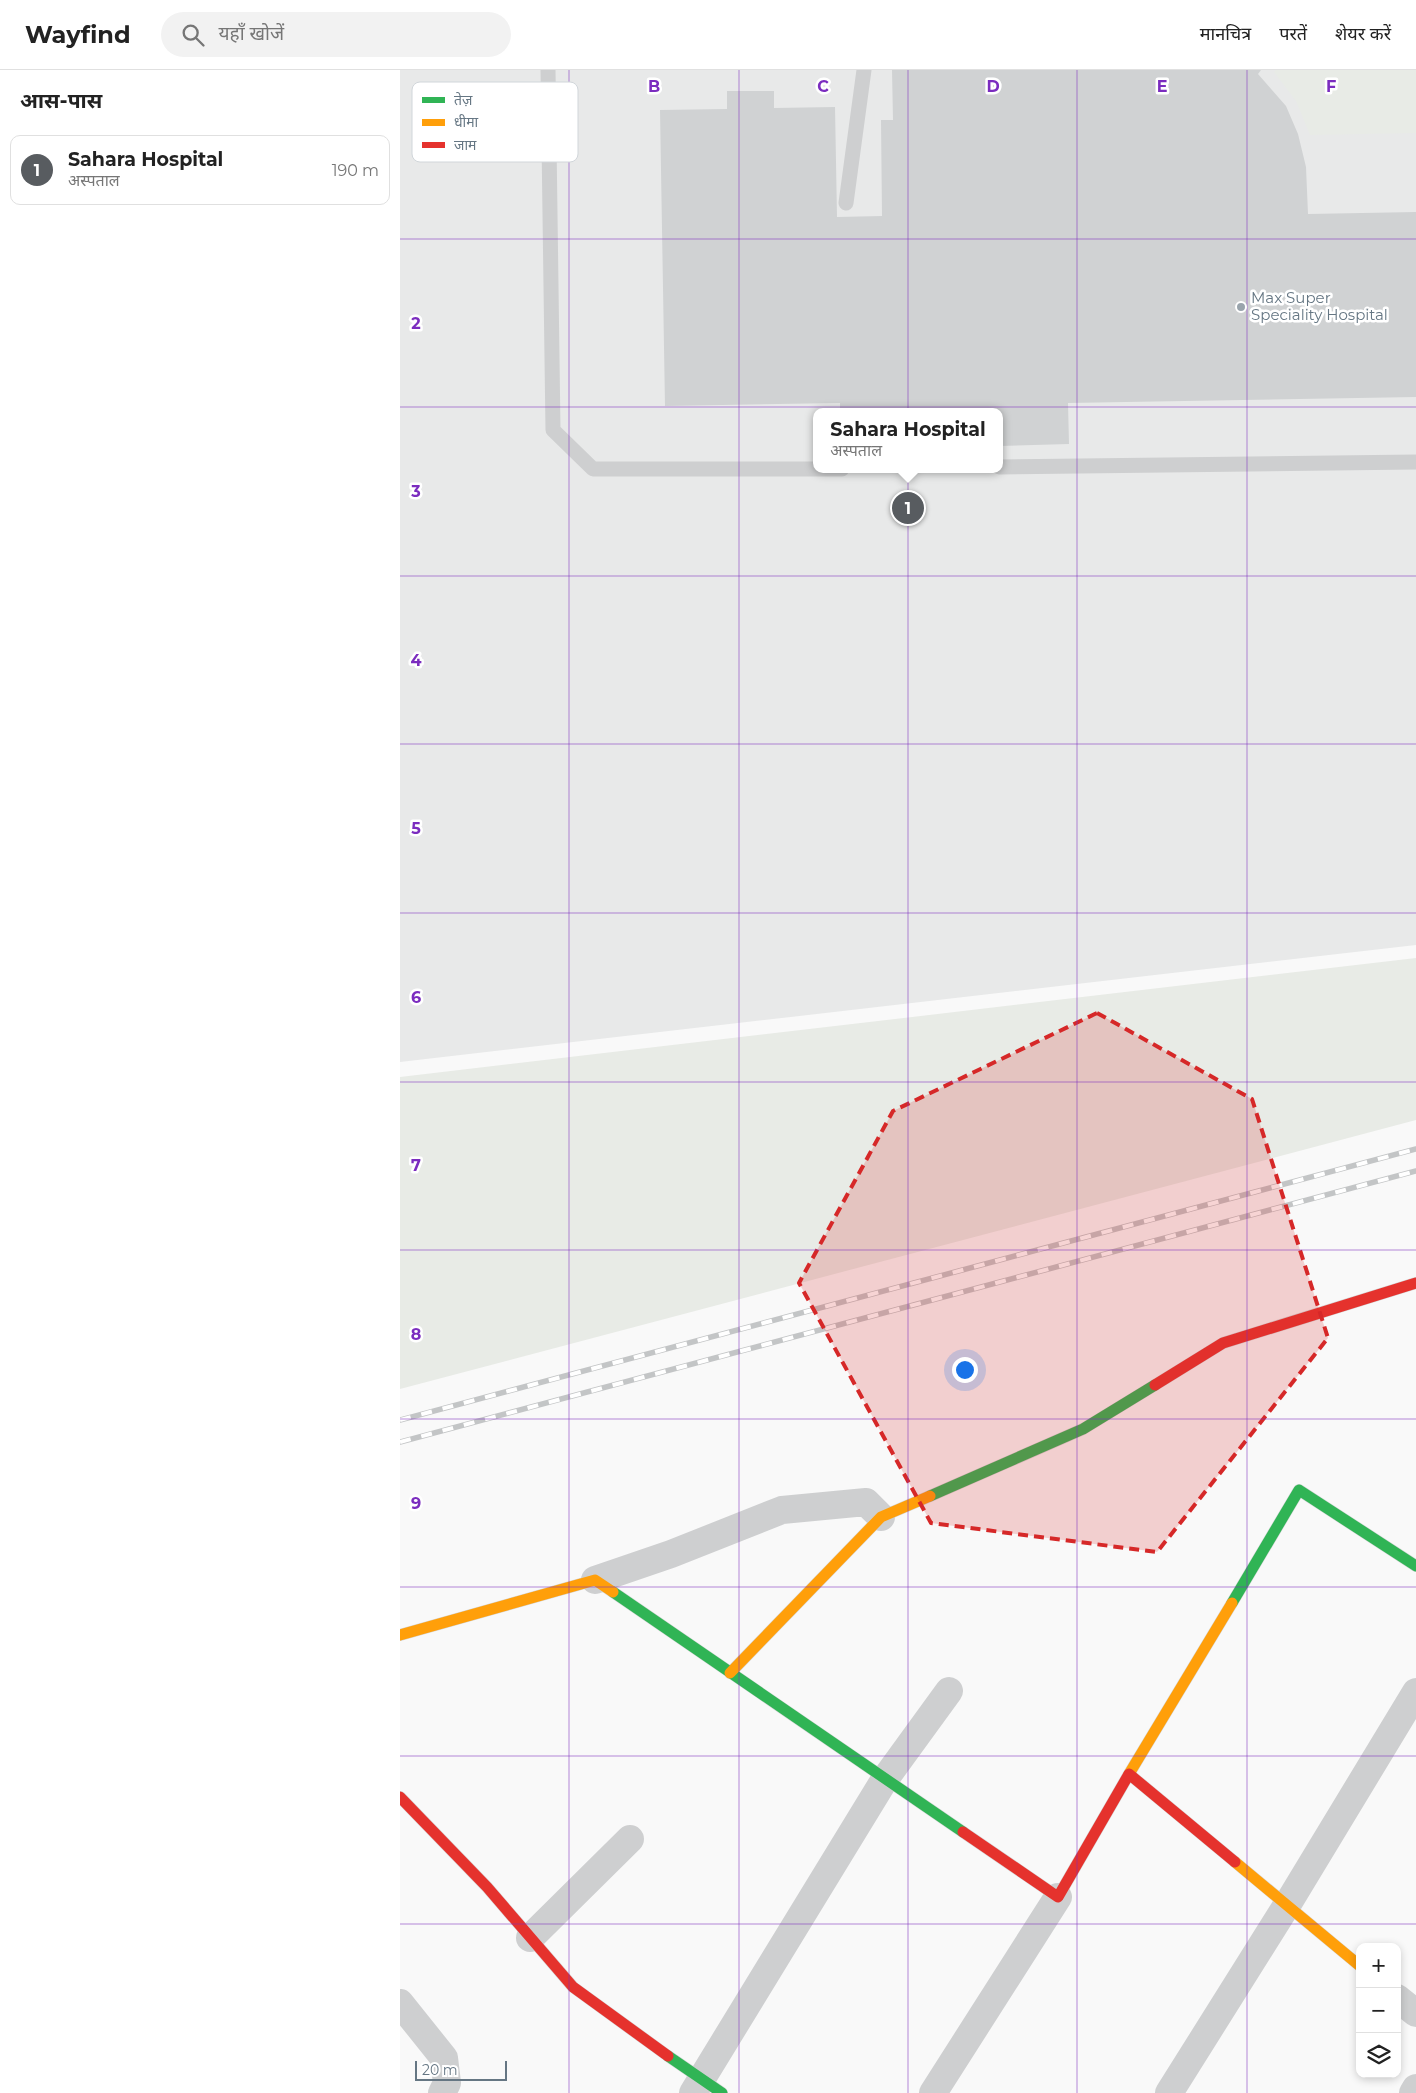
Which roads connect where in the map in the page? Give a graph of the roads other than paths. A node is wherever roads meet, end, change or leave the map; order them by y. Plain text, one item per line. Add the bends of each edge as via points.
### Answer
1 (864, 70) edge
2 (549, 162) edge
3 (846, 203) dead end
4 (1416, 462) edge
5 (1003, 467) edge
6 (813, 469) edge
7 (1416, 1283) edge
8 (881, 1517) junction
9 (1416, 1566) edge
10 (595, 1580) junction
11 (400, 1635) edge
12 (730, 1673) junction
13 (950, 1691) dead end
14 (1416, 1692) edge
15 (1130, 1774) junction
16 (885, 1779) junction
17 (400, 1797) edge
18 (630, 1839) dead end
19 (1058, 1897) junction
20 (1287, 1905) junction
21 (530, 1938) junction
22 (1356, 1963) edge
23 (1401, 2001) edge
24 (400, 2003) edge
25 (1416, 2013) edge
26 (1416, 2088) edge
27 (705, 2089) edge
28 (442, 2093) edge
29 (933, 2093) edge
30 (1169, 2093) edge
31 (1413, 2093) edge

1 - 3 lane
2 - 6 lane via 553,430 593,469
4 - 5 lane
7 - 8 street via 1223,1343 1083,1429
8 - 10 street via 866,1502 782,1510
8 - 12 street
9 - 15 street via 1299,1490
10 - 11 street
10 - 12 street
12 - 16 street
13 - 16 street
14 - 20 street
15 - 19 street
15 - 20 street
16 - 19 street
16 - 27 street
17 - 21 street via 487,1887
18 - 21 street
19 - 29 street
20 - 22 street
20 - 30 street
21 - 27 street via 572,1987
23 - 25 street
24 - 28 street via 444,2058 447,2083
26 - 31 street

